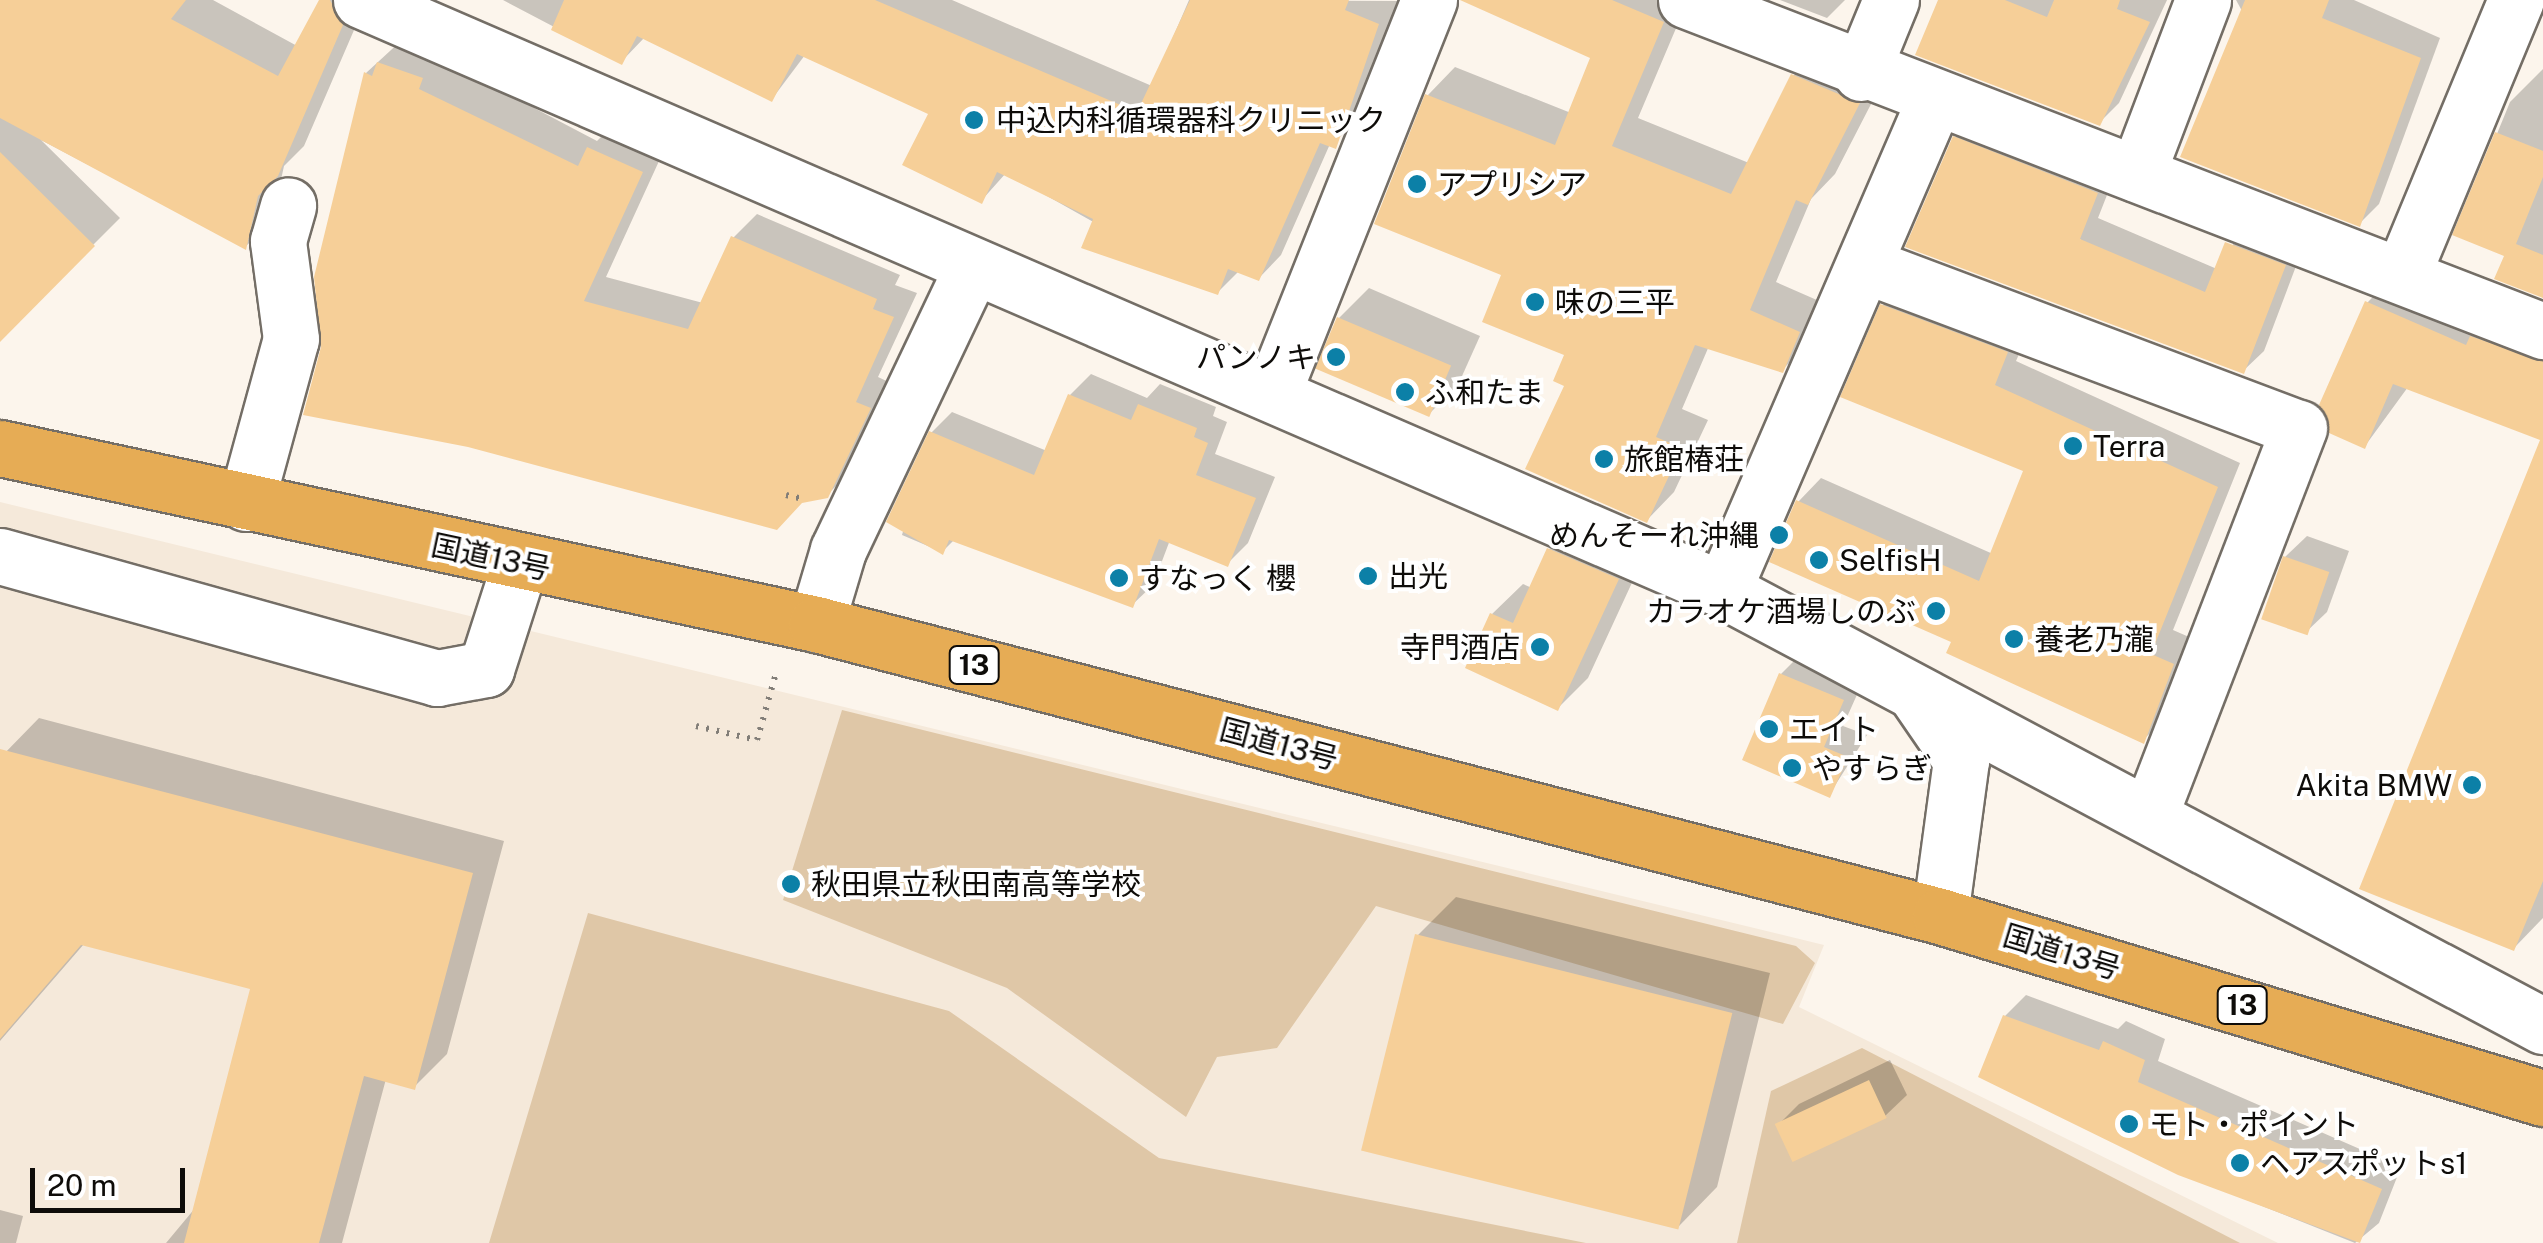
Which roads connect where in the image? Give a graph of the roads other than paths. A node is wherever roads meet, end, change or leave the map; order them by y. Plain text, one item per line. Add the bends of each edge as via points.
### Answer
1 (361, 0) edge
2 (1430, 0) edge
3 (1686, 0) edge
4 (1890, 0) edge
5 (2203, 0) edge
6 (2516, 0) edge
7 (1861, 73) junction
8 (1933, 103) junction
9 (2137, 174) junction
10 (288, 205) dead end
11 (1867, 266) junction
12 (972, 268) junction
13 (2402, 274) junction
14 (2543, 331) edge
15 (1273, 392) junction
16 (0, 448) edge
17 (246, 503) junction
18 (0, 556) edge
19 (520, 563) junction
20 (1722, 590) junction
21 (816, 624) junction
22 (1908, 687) junction
23 (2152, 812) junction
24 (1940, 916) junction
25 (2543, 1026) edge
26 (2543, 1098) edge

1 - 12 street
2 - 15 street
3 - 7 street
4 - 7 street
5 - 9 street
6 - 13 street
7 - 8 street
8 - 9 street
8 - 11 street
9 - 13 street
10 - 17 street via 278,241 291,339
11 - 20 street
11 - 23 street via 2298,428
12 - 15 street
12 - 21 street via 838,550
13 - 14 street
15 - 20 street
16 - 17 highway, 国道13号 / 13
17 - 19 highway, 国道13号 / 13
18 - 19 street via 438,678 486,669
19 - 21 highway, 国道13号 / 13
20 - 22 street
21 - 24 highway, 国道13号 / 13
22 - 23 street
22 - 24 street via 1946,726 1962,760
23 - 25 street
24 - 26 highway, 国道13号 / 13

